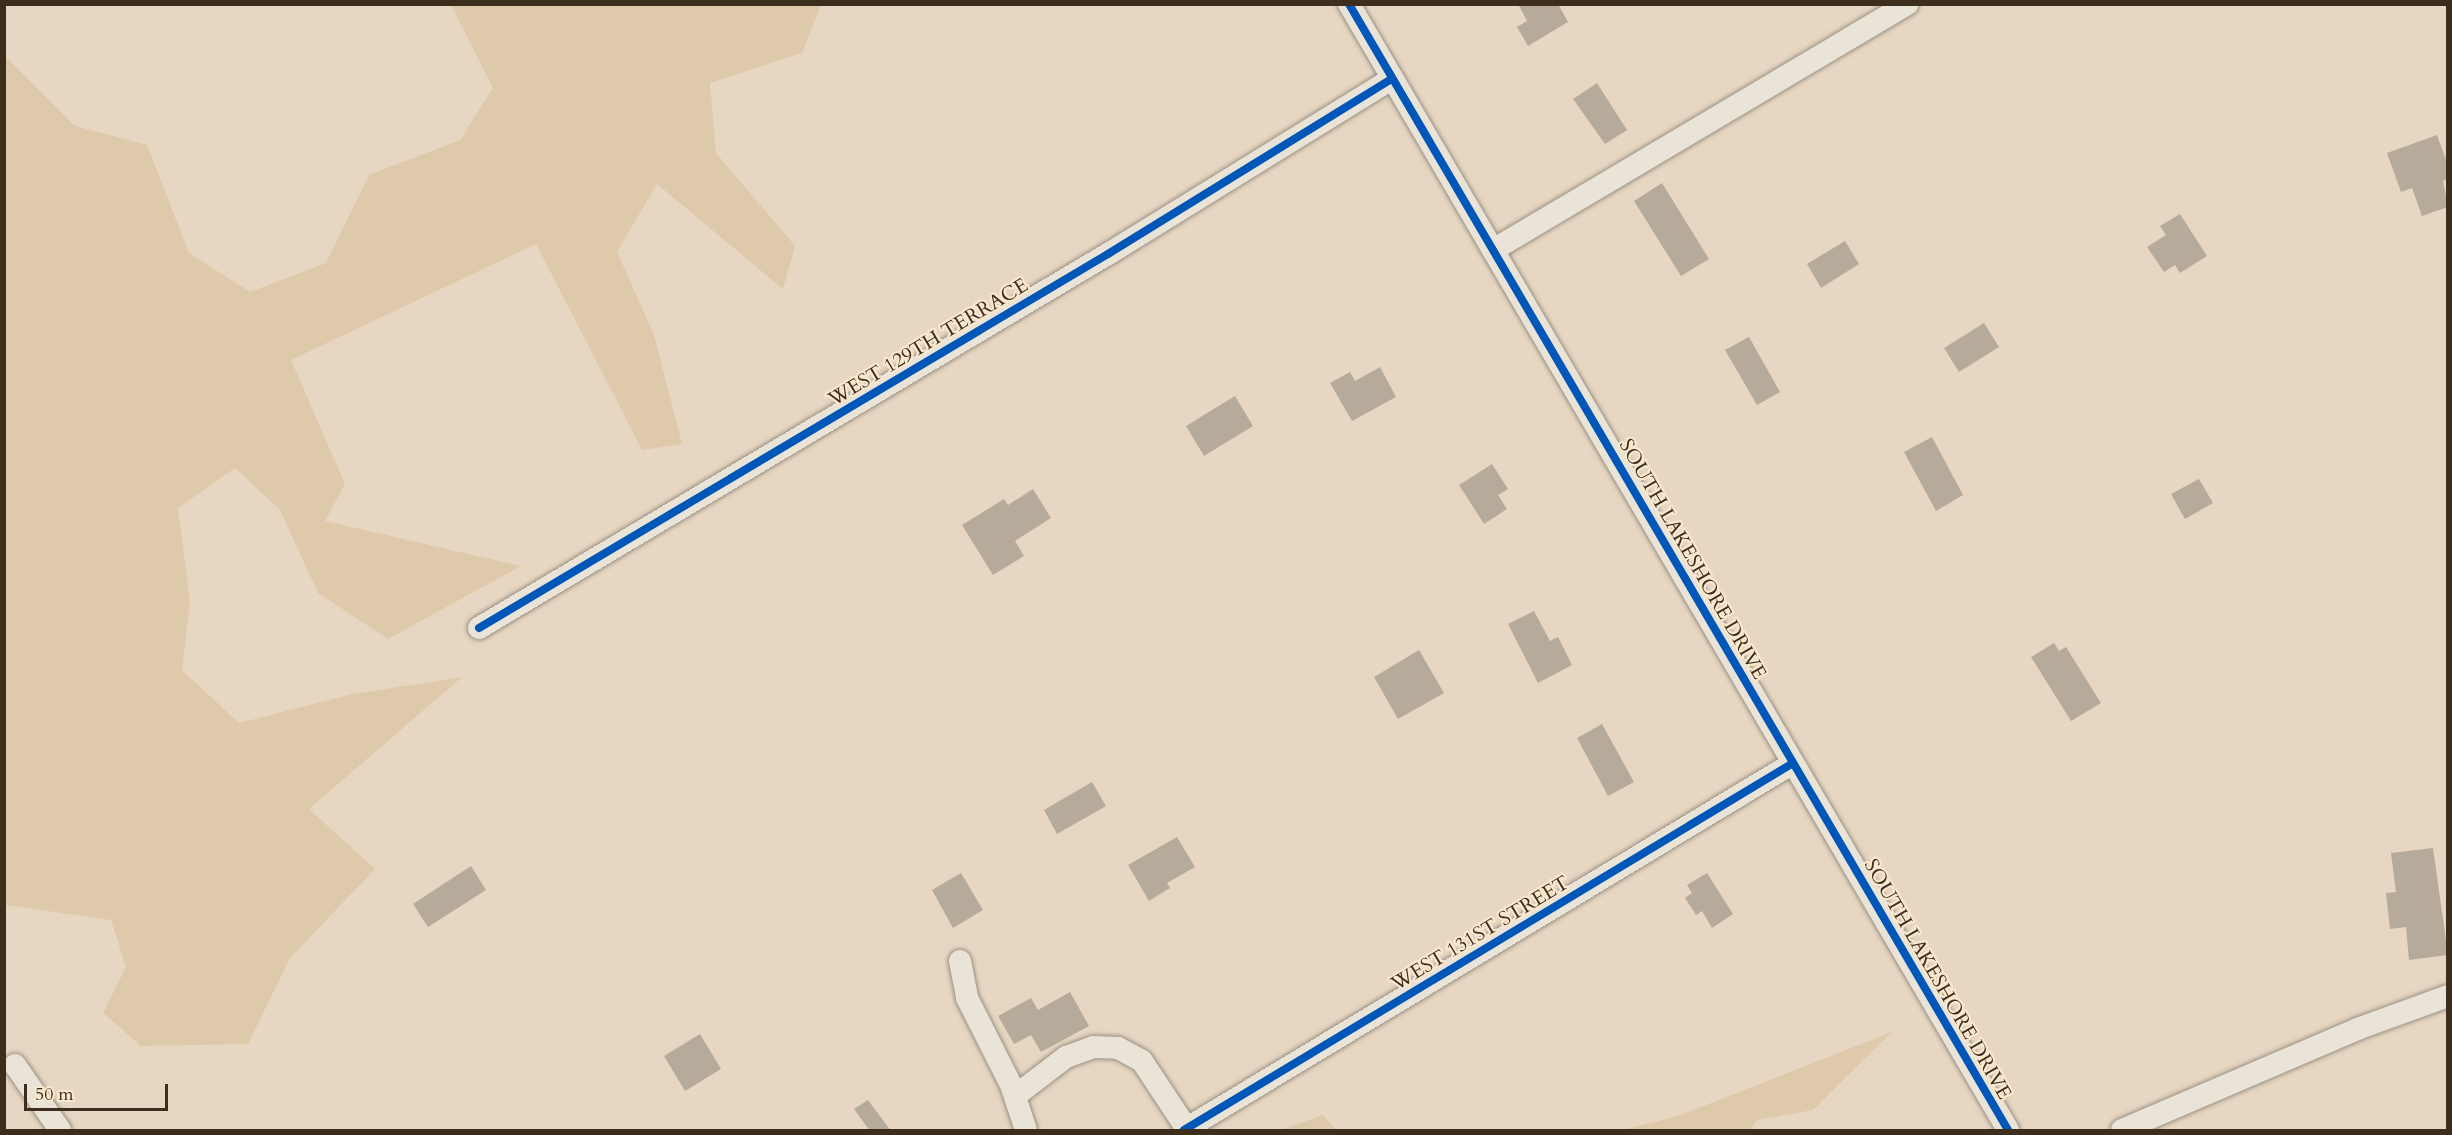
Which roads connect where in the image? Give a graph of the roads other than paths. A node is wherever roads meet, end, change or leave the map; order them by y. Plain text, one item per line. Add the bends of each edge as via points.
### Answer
1 (1349, 4) edge
2 (1907, 4) edge
3 (1390, 80) junction
4 (1493, 250) junction
5 (479, 628) dead end
6 (1793, 763) junction
7 (960, 961) dead end
8 (2448, 996) edge
9 (15, 1065) dead end
10 (1015, 1096) junction
11 (1186, 1130) edge
12 (60, 1131) edge
13 (1026, 1131) edge
14 (2008, 1131) edge
15 (2122, 1131) edge

1 - 3 street, SOUTH LAKESHORE DRIVE
2 - 4 street
3 - 4 street, SOUTH LAKESHORE DRIVE
3 - 5 street, WEST 129TH TERRACE via 1108,254
4 - 6 street, SOUTH LAKESHORE DRIVE
6 - 11 street, WEST 131ST STREET
6 - 14 street, SOUTH LAKESHORE DRIVE
7 - 10 street via 967,998
8 - 15 street via 2360,1028
9 - 12 street
10 - 11 street via 1066,1057 1093,1047 1118,1048 1142,1061
10 - 13 street

